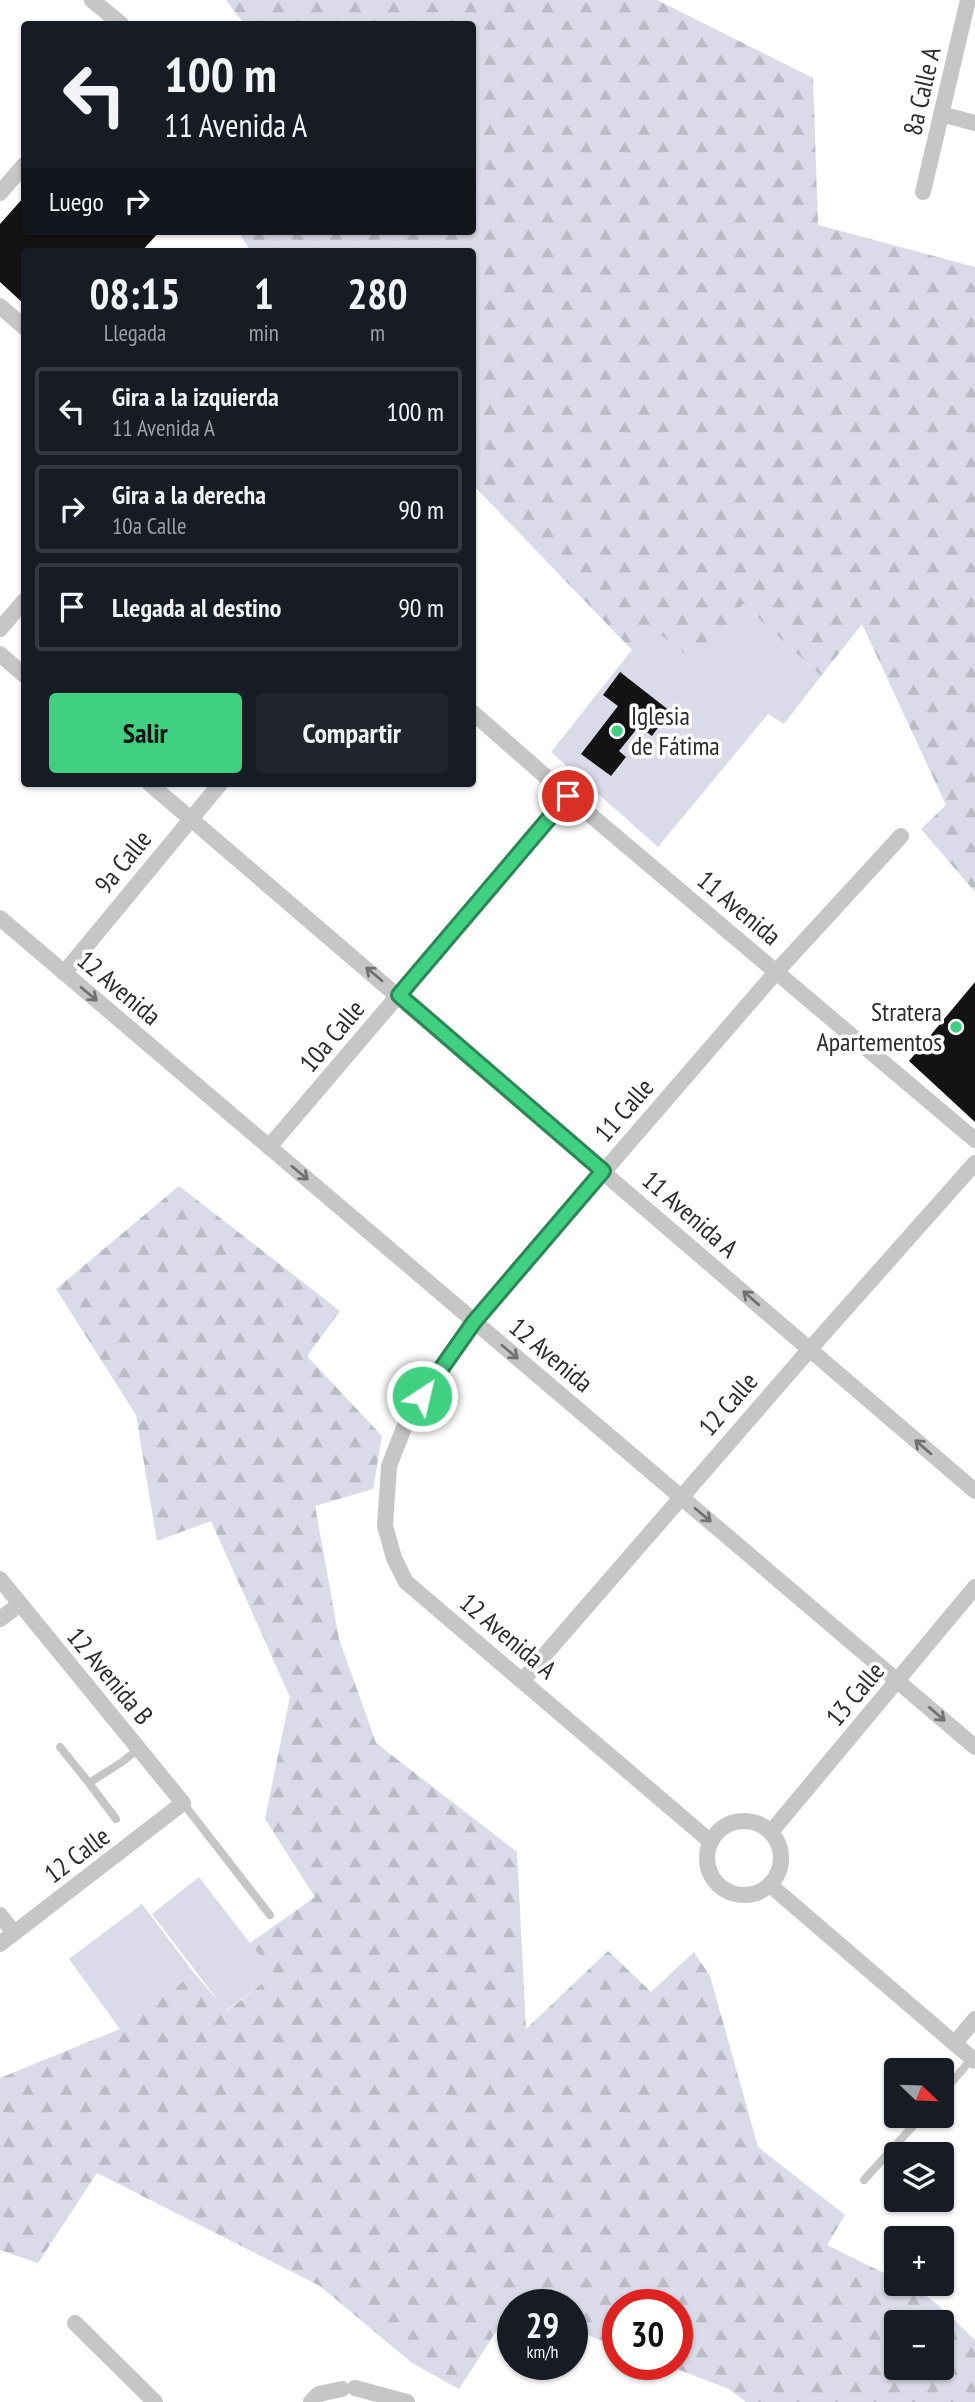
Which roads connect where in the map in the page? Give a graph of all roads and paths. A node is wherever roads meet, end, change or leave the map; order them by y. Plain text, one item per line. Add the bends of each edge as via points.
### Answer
1 (92, 0) edge
2 (968, 0) edge
3 (117, 21) edge
4 (941, 114) junction
5 (975, 123) edge
6 (21, 168) edge
7 (0, 192) edge
8 (923, 192) dead end
9 (0, 306) edge
10 (21, 324) edge
11 (21, 604) edge
12 (0, 629) edge
13 (0, 654) edge
14 (21, 672) edge
15 (476, 716) edge
16 (153, 787) edge
17 (217, 787) edge
18 (568, 796) junction
19 (190, 819) junction
20 (901, 836) dead end
21 (0, 918) edge
22 (776, 972) junction
23 (64, 973) junction
24 (399, 995) junction
25 (975, 1140) edge
26 (269, 1147) junction
27 (975, 1163) edge
28 (603, 1171) junction
29 (474, 1322) junction
30 (810, 1349) junction
31 (408, 1415) joint
32 (975, 1491) edge
33 (681, 1496) junction
34 (0, 1580) edge
35 (975, 1587) edge
36 (19, 1605) junction
37 (0, 1619) edge
38 (522, 1681) junction
39 (898, 1681) junction
40 (60, 1747) dead end
41 (975, 1747) edge
42 (138, 1749) junction
43 (89, 1783) junction
44 (183, 1803) junction
45 (116, 1819) dead end
46 (771, 1832) junction
47 (711, 1842) junction
48 (770, 1885) junction
49 (0, 1915) edge
50 (270, 1915) dead end
51 (14, 1933) junction
52 (0, 1944) edge
53 (975, 2019) edge
54 (955, 2043) junction
55 (973, 2059) edge
56 (954, 2080) edge
57 (911, 2128) edge
58 (864, 2180) dead end
59 (75, 2323) dead end
60 (319, 2399) edge
61 (155, 2402) edge
62 (407, 2402) edge

1 - 3 street
2 - 4 street, 8a Calle A
4 - 5 street
4 - 8 street, 8a Calle A
6 - 7 street
9 - 10 street
11 - 12 street
13 - 14 street
15 - 18 street, 11 Avenida
16 - 19 street, 11 Avenida A
17 - 19 street, 9a Calle
18 - 22 street, 11 Avenida
18 - 24 street, 10a Calle
19 - 23 street, 9a Calle
24 -> 19 street, 11 Avenida A
20 - 22 street, 11 Calle
21 - 23 street, 12 Avenida
22 - 25 street, 11 Avenida
22 - 28 street, 11 Calle
23 -> 26 street, 12 Avenida
24 - 26 street, 10a Calle
24 - 28 street, 11 Avenida A
26 -> 29 street, 12 Avenida
27 - 30 street, 12 Calle
28 - 29 street, 11 Calle
30 -> 28 street, 11 Avenida A
29 - 31 street, 11 Calle
29 -> 33 street, 12 Avenida
32 -> 30 street, 11 Avenida A
30 - 33 street, 12 Calle
31 - 38 street, 12 Avenida A via 389,1466 385,1526 394,1558 406,1582
33 - 38 street, 12 Calle
33 -> 39 street, 12 Avenida
34 - 36 street, 12 Avenida B
35 - 39 street, 13 Calle
36 - 37 street
36 - 42 street, 12 Avenida B
38 - 47 street, 12 Avenida A
39 -> 41 street, 12 Avenida
39 - 46 street, 13 Calle
40 - 43 lane
42 - 43 lane
42 - 44 street, 12 Avenida B
43 - 45 lane
44 - 50 lane
44 - 51 street, 12 Calle
46 - 47 street via 762,1825 738,1821 718,1832
46 - 48 street via 781,1861
47 - 48 street via 707,1864 718,1885 738,1895 761,1892
48 - 54 street
49 - 51 street
51 - 52 street, 12 Calle
53 - 54 street
54 - 55 street
55 - 56 lane
57 - 58 lane
59 - 61 street
60 - 62 street via 349,2389

